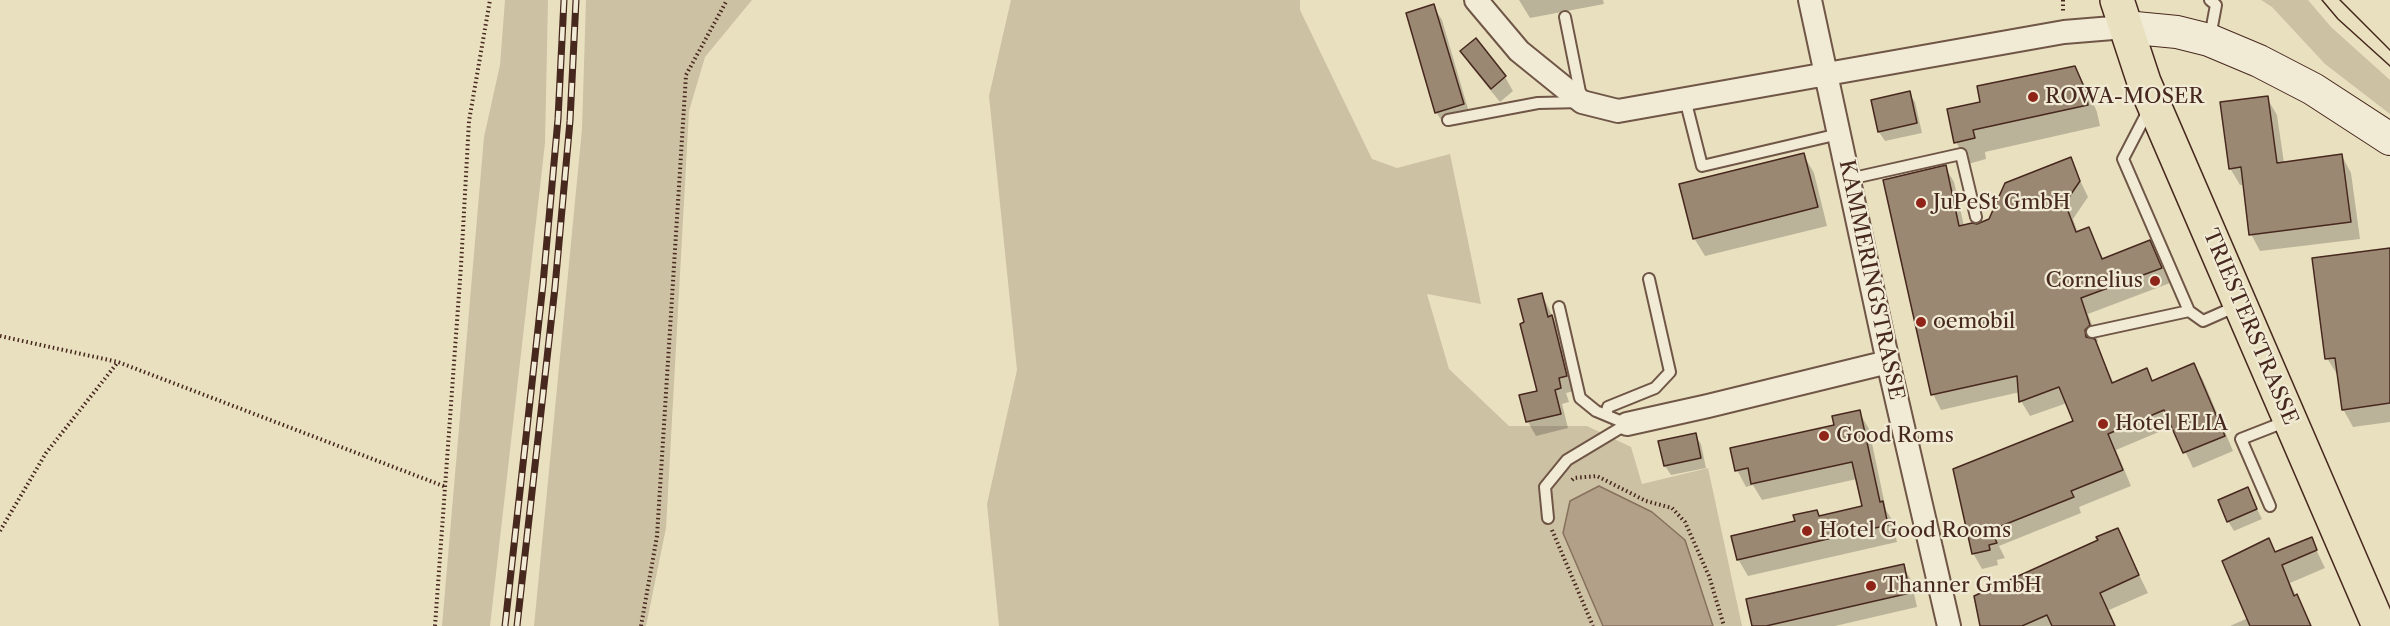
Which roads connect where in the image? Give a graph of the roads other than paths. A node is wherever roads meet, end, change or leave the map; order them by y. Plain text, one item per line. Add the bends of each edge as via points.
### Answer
1 (1476, 0) edge
2 (1810, 0) edge
3 (2210, 0) edge
4 (2121, 14) edge
5 (1565, 17) dead end
6 (2209, 40) junction
7 (1826, 74) junction
8 (1685, 99) junction
9 (1582, 102) junction
10 (2153, 102) junction
11 (1448, 120) dead end
12 (1839, 134) junction
13 (2390, 139) edge
14 (1849, 179) junction
15 (1976, 217) dead end
16 (1649, 279) dead end
17 (2240, 304) junction
18 (1559, 307) dead end
19 (2189, 311) junction
20 (2092, 332) dead end
21 (1888, 362) junction
22 (1606, 415) junction
23 (2290, 420) junction
24 (1628, 424) junction
25 (2270, 507) dead end
26 (1548, 518) road end
27 (1949, 626) edge
28 (2379, 626) edge

1 - 9 street via 1519,51
2 - 7 street, KAMMERINGSTRASSE
3 - 6 lane via 2216,5
4 - 6 street
4 - 7 street via 2064,32
4 - 10 main road, TRIESTERSTRASSE
5 - 9 lane
6 - 13 street via 2313,89
7 - 8 street
7 - 12 street, KAMMERINGSTRASSE
8 - 9 street via 1618,111
8 - 12 lane via 1702,166
9 - 11 lane via 1538,103
10 - 17 main road, TRIESTERSTRASSE
10 - 19 lane via 2123,159
12 - 14 street, KAMMERINGSTRASSE
14 - 15 lane via 1961,154
14 - 21 street, KAMMERINGSTRASSE
16 - 22 lane via 1670,372 1655,388 1608,407
17 - 19 lane via 2203,321
17 - 23 main road, TRIESTERSTRASSE
18 - 22 lane via 1580,398
19 - 20 lane
21 - 24 street
21 - 27 street, KAMMERINGSTRASSE
22 - 24 lane
23 - 25 lane via 2241,440
23 - 28 main road, TRIESTERSTRASSE
24 - 26 lane via 1567,460 1545,487

